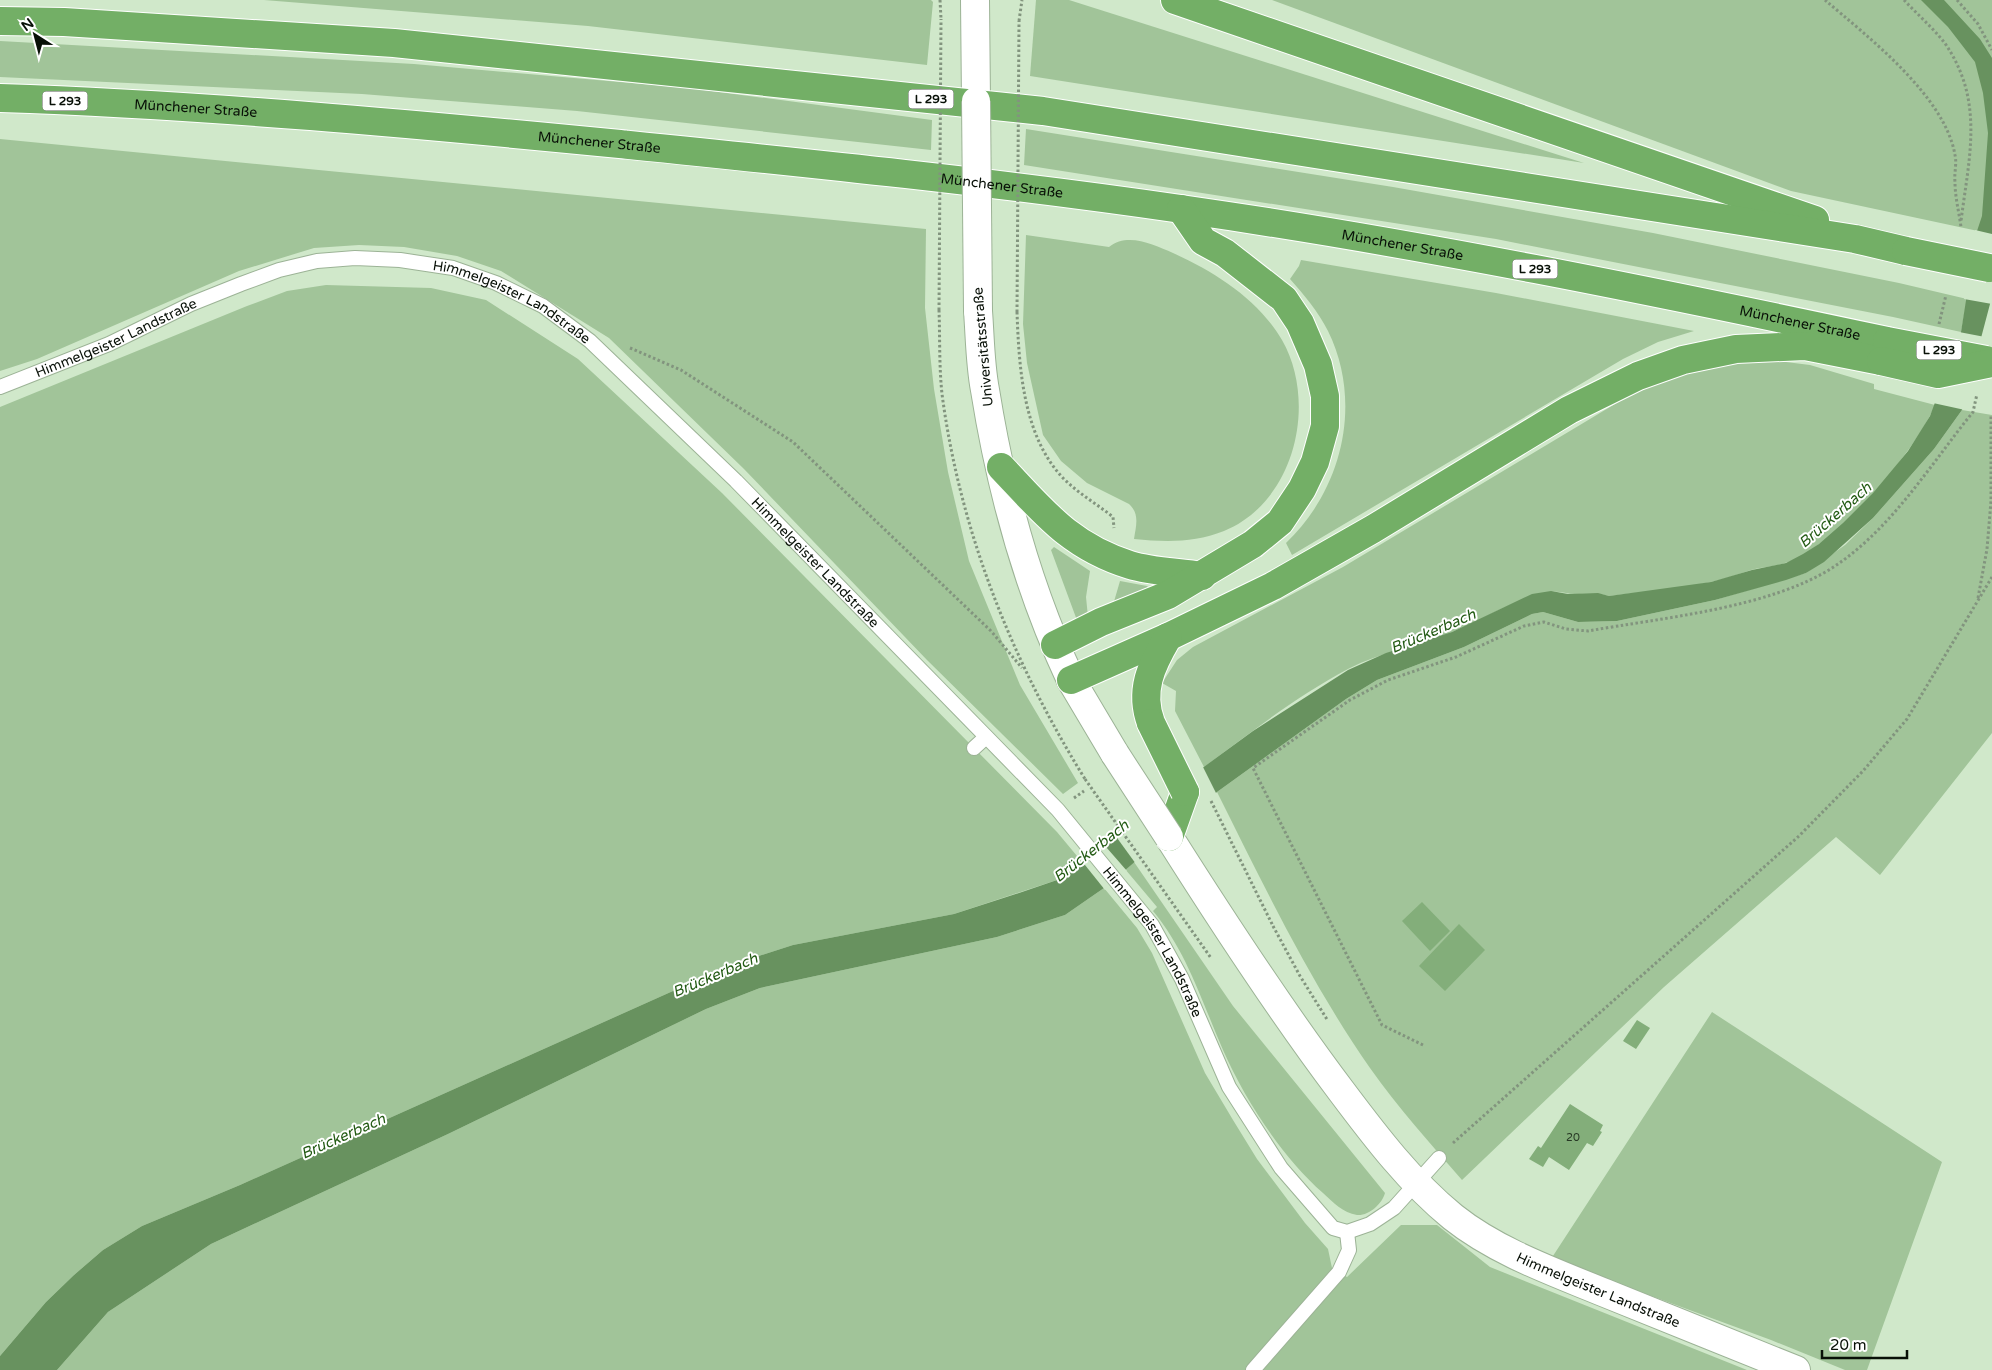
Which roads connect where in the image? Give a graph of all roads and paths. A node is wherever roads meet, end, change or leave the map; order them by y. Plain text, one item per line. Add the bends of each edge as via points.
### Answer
1 (940, 0) edge
2 (1022, 0) edge
3 (1175, 0) edge
4 (1825, 0) edge
5 (1904, 0) edge
6 (1957, 0) edge
7 (976, 9) edge
8 (0, 21) edge
9 (1992, 50) edge
10 (0, 98) edge
11 (1181, 209) junction
12 (1855, 239) junction
13 (1992, 269) edge
14 (1946, 295) dead end
15 (1017, 312) dead end
16 (1938, 328) dead end
17 (590, 341) junction
18 (1884, 351) junction
19 (1992, 362) edge
20 (0, 387) edge
21 (1974, 412) dead end
22 (1992, 414) edge
23 (1001, 467) junction
24 (1202, 576) junction
25 (1992, 577) edge
26 (1978, 602) junction
27 (1168, 637) junction
28 (1054, 645) junction
29 (1022, 668) junction
30 (1071, 680) junction
31 (986, 737) junction
32 (974, 748) dead end
33 (1207, 792) dead end
34 (1169, 837) junction
35 (1211, 958) dead end
36 (1332, 1027) dead end
37 (1423, 1045) dead end
38 (1439, 1158) joint
39 (1416, 1183) junction
40 (1347, 1232) junction
41 (1253, 1370) edge
42 (1796, 1370) edge

1 - 29 path, bridge via 939,310 942,392 955,472 980,559
2 - 15 path, bridge via 1019,22
3 - 12 highway via 1823,223
4 - 5 path via 1886,52 1936,111 1949,133 1956,156 1954,182 1960,227 1972,113 1963,78 1944,42
6 - 9 path via 1978,24
7 - 23 street, Universitätsstraße, bridge via 978,311 985,389
8 - 12 highway, L 293 via 64,22 394,43 1043,111
10 - 11 highway, Münchener Straße / L 293 via 371,119 823,165
11 - 18 highway, Münchener Straße / L 293 via 1413,246 1644,289
11 - 24 highway via 1202,241 1225,253 1284,299 1310,343 1326,396 1326,426 1315,462 1280,522 1253,544
12 - 13 highway, L 293, bridge
14 - 16 path
17 - 20 lane, Himmelgeister Landstraße via 543,306 496,282 453,268 400,260 355,258 317,261 279,270 191,304 109,344
17 - 29 path via 619,343 681,370 793,442 991,631
17 - 31 lane, Himmelgeister Landstraße via 736,481
18 - 19 highway, Münchener Straße / L 293, bridge
18 - 27 highway via 1805,346 1736,349 1683,360 1638,376 1569,410 1273,586
21 - 37 path via 1905,500 1867,540 1806,583 1731,605 1588,631 1544,622 1524,626 1456,657 1388,680 1358,696 1253,768 1382,1025
22 - 26 path via 1988,549
23 - 24 highway via 1060,529 1080,544 1130,565
23 - 28 street, Universitätsstraße via 1024,561
24 - 28 highway via 1168,595
25 - 26 path
26 - 38 path via 1907,719 1863,771 1799,836
27 - 30 highway
27 - 34 highway, bridge via 1146,681 1146,708 1185,792
28 - 30 street, Universitätsstraße
29 - 35 path, bridge via 1052,727 1085,779
30 - 34 street, Himmelgeister Landstraße, bridge
31 - 32 lane
31 - 40 lane, Himmelgeister Landstraße via 1068,823 1152,925 1182,979 1234,1095 1280,1168 1333,1228
33 - 36 path, bridge via 1300,976
34 - 39 street, Himmelgeister Landstraße via 1294,1029
38 - 39 lane
39 - 40 lane via 1394,1208 1361,1229
39 - 42 street, Himmelgeister Landstraße via 1454,1217 1493,1243 1538,1266
40 - 41 lane via 1349,1250 1339,1272

